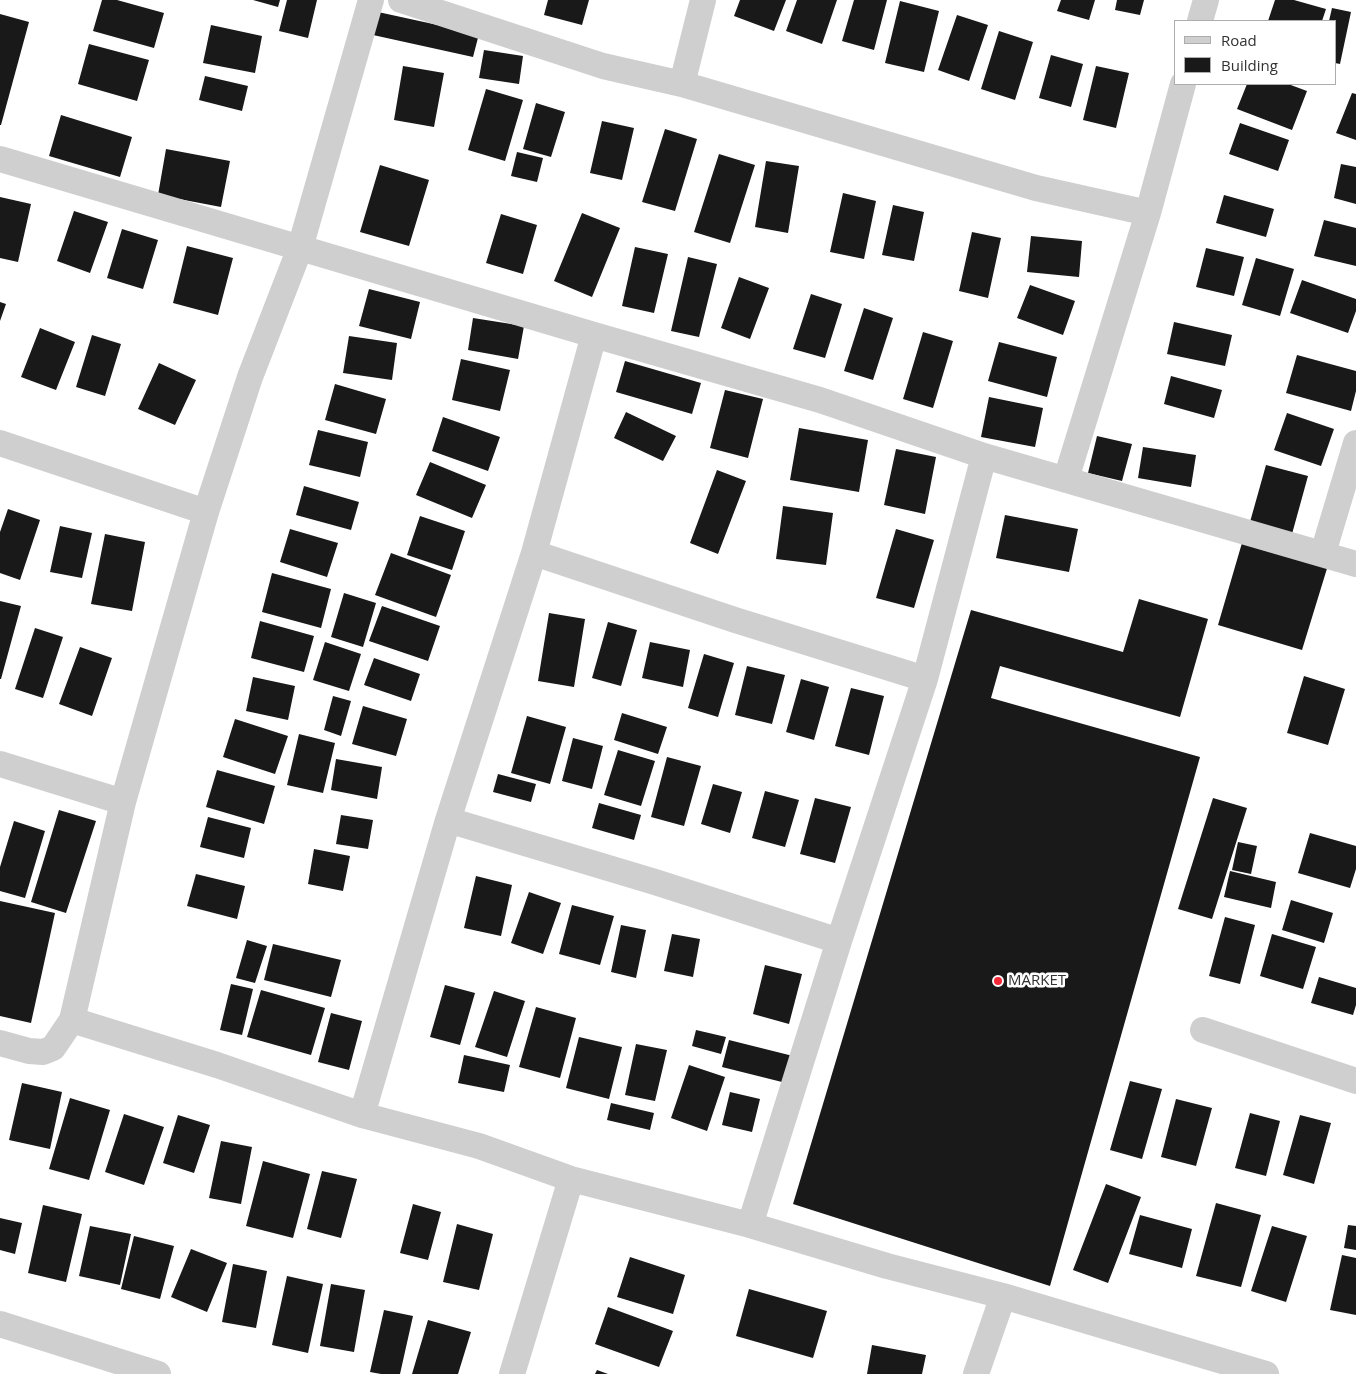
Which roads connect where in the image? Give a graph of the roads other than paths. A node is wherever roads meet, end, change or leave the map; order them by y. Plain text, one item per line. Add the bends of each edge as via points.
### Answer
1 (372, 0) edge
2 (401, 0) edge
3 (703, 0) edge
4 (1206, 0) edge
5 (1200, 20) edge
6 (682, 84) junction
7 (1183, 85) edge
8 (0, 159) edge
9 (1148, 213) junction
10 (300, 248) junction
11 (594, 334) junction
12 (0, 443) edge
13 (1356, 443) edge
14 (984, 456) junction
15 (1066, 479) junction
16 (206, 512) junction
17 (534, 553) junction
18 (1323, 553) junction
19 (1356, 564) edge
20 (925, 679) junction
21 (0, 764) edge
22 (123, 802) junction
23 (448, 820) junction
24 (839, 941) junction
25 (72, 1020) junction
26 (1203, 1030) dead end
27 (0, 1043) edge
28 (1356, 1081) edge
29 (362, 1115) junction
30 (570, 1179) junction
31 (750, 1225) junction
32 (1003, 1296) junction
33 (0, 1324) edge
34 (158, 1374) edge
35 (512, 1374) edge
36 (976, 1374) edge
37 (1266, 1374) edge

1 - 10 street
2 - 6 street via 602,66
3 - 6 street
4 - 5 street
6 - 9 street via 1036,188
7 - 9 street
8 - 10 street
9 - 15 street
10 - 11 street
10 - 16 street via 250,378
11 - 14 street via 820,400
11 - 17 street
12 - 16 street
13 - 18 street
14 - 15 street
14 - 20 street
15 - 18 street
16 - 22 street
17 - 20 street
17 - 23 street
18 - 19 street
20 - 24 street
21 - 22 street
22 - 25 street
23 - 24 street
23 - 29 street
24 - 31 street
25 - 27 street via 54,1048 43,1052
25 - 29 street
26 - 28 street
29 - 30 street via 479,1146
30 - 31 street
30 - 35 street
31 - 32 street
32 - 36 street
32 - 37 street
33 - 34 street

